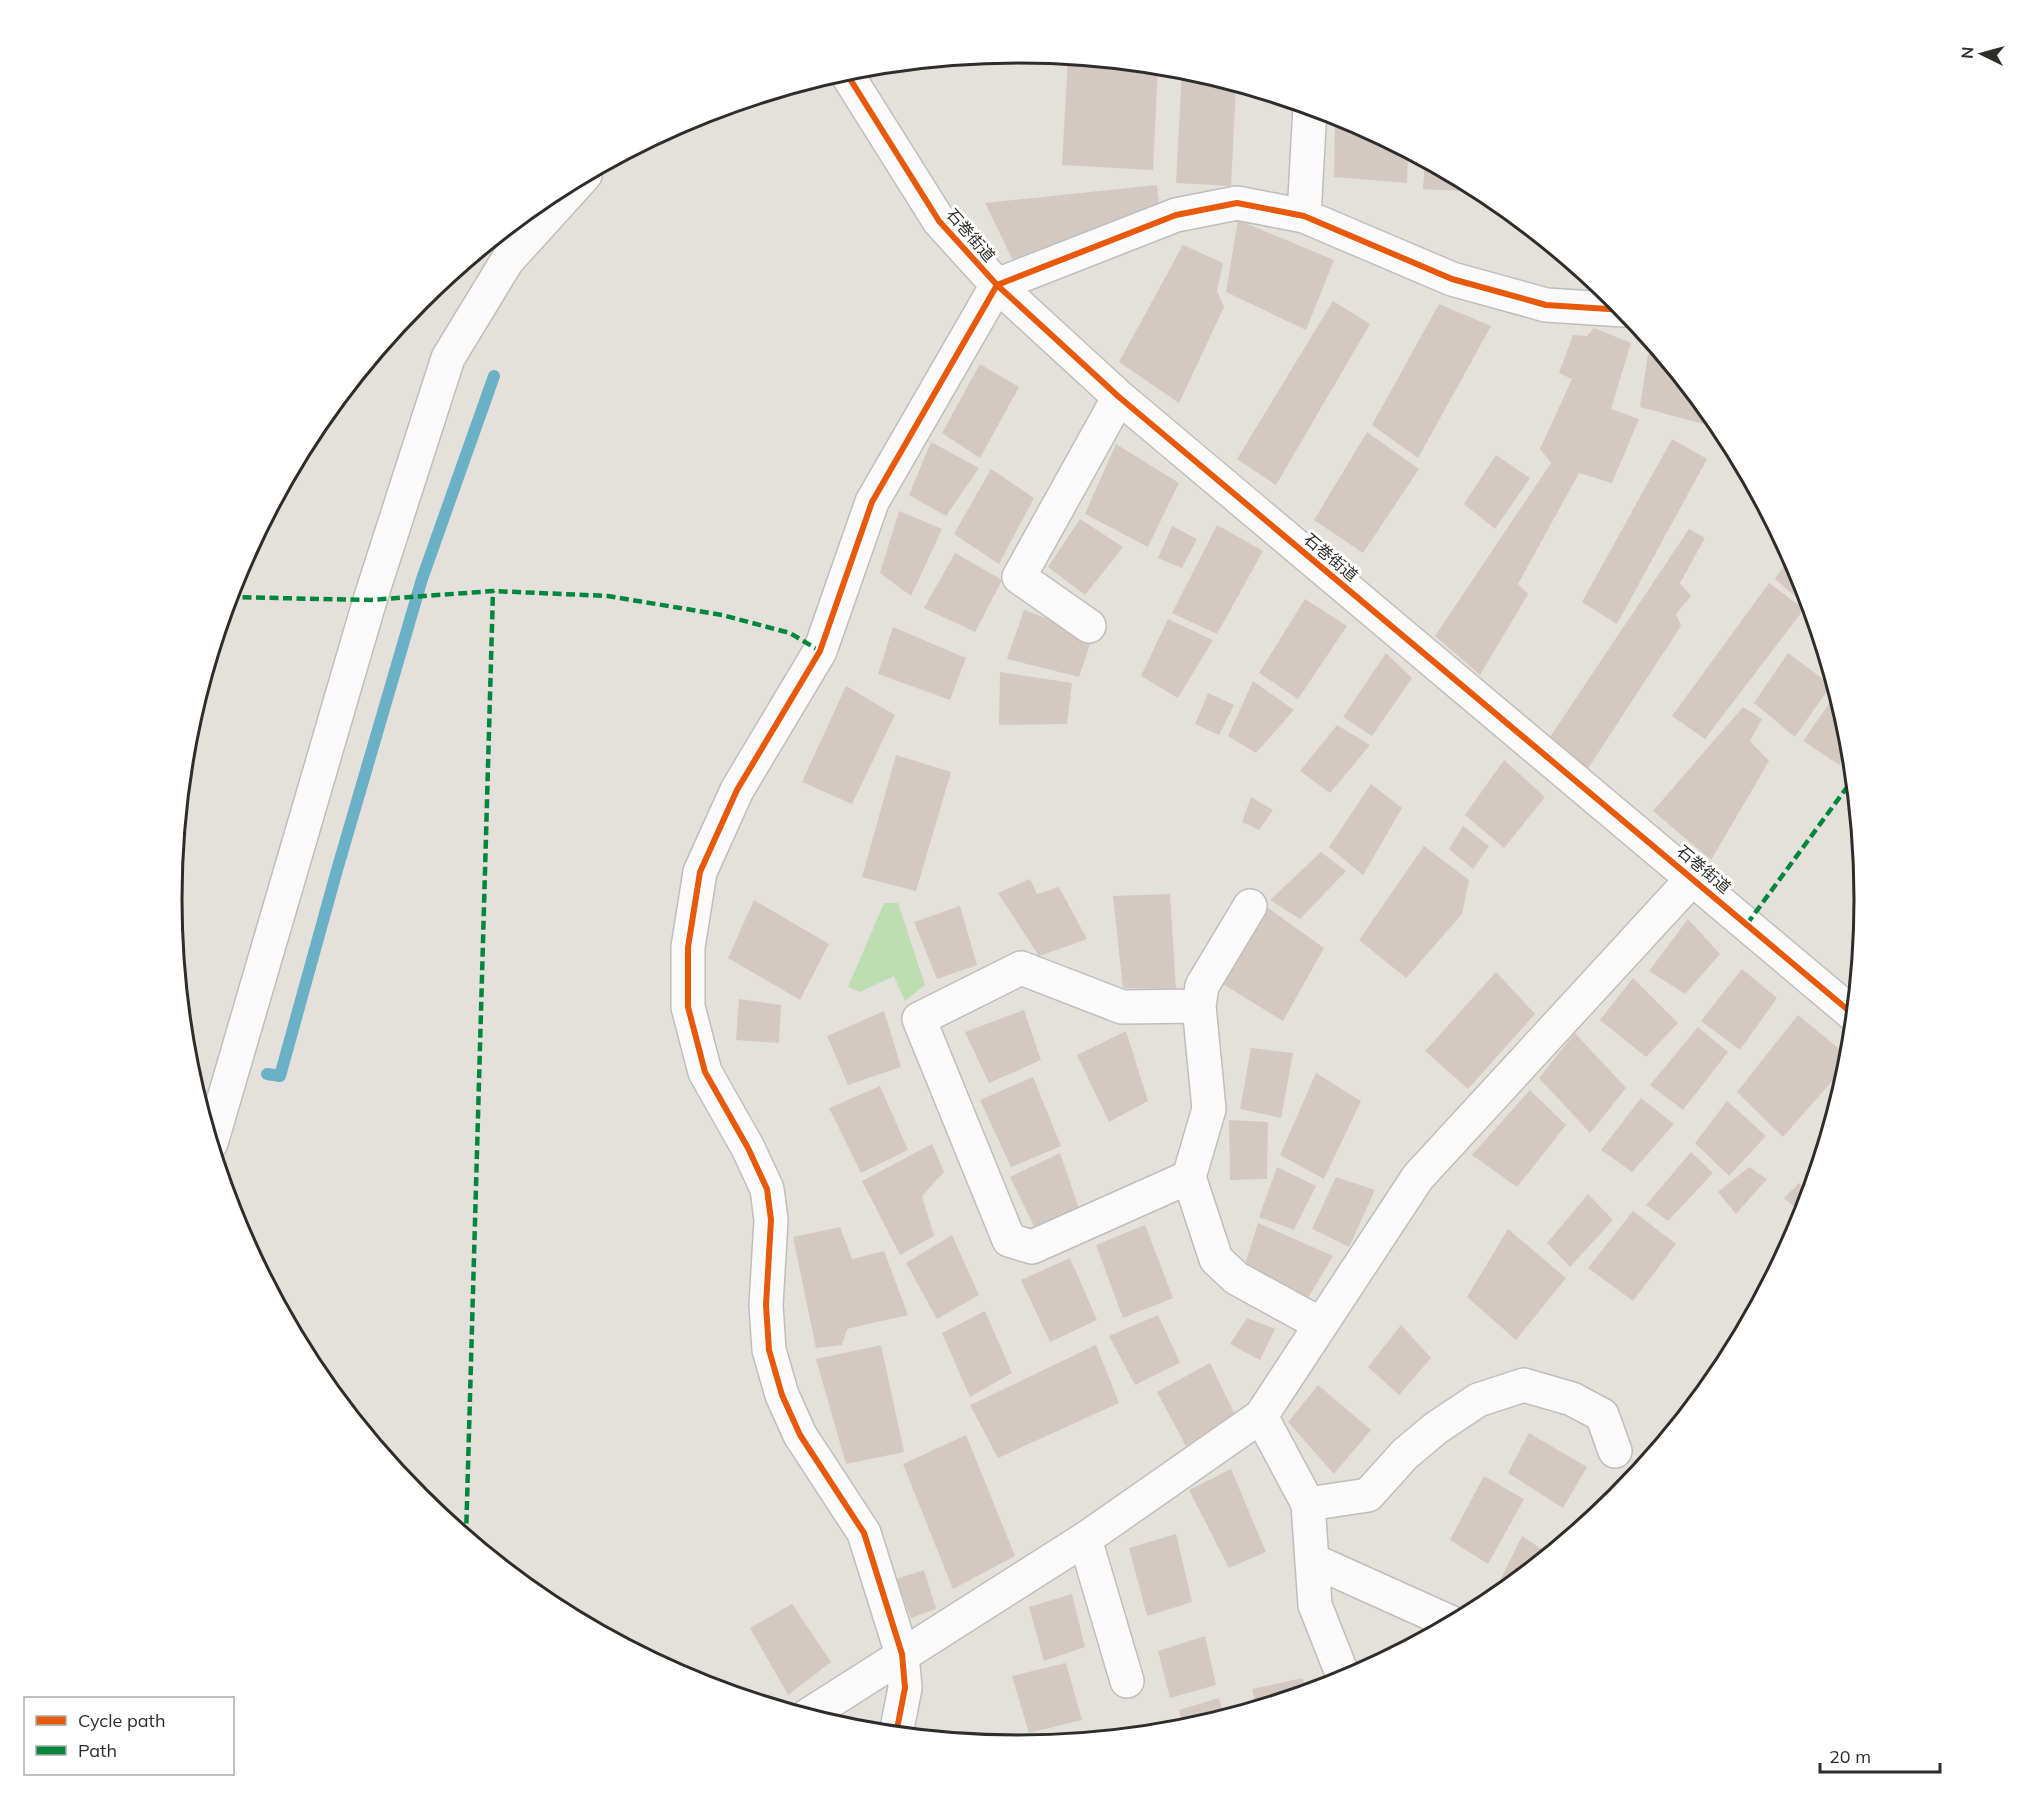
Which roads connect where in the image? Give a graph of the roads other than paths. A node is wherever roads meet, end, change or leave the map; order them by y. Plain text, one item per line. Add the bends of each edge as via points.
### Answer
1 (850, 80) edge
2 (1310, 116) edge
3 (566, 196) edge
4 (1304, 216) junction
5 (997, 285) junction
6 (1610, 309) edge
7 (1119, 397) junction
8 (1089, 626) dead end
9 (1693, 878) junction
10 (1250, 906) dead end
11 (1199, 1006) junction
12 (1847, 1009) edge
13 (215, 1131) edge
14 (1189, 1177) junction
15 (1320, 1324) junction
16 (1262, 1416) junction
17 (1615, 1451) dead end
18 (1308, 1504) junction
19 (1085, 1539) junction
20 (1312, 1560) junction
21 (1444, 1619) edge
22 (902, 1654) junction
23 (1341, 1671) edge
24 (1127, 1681) dead end
25 (815, 1710) edge
26 (897, 1727) edge

1 - 5 street, 石巻街道 via 939,221
2 - 4 street
3 - 13 street via 507,261 448,358 370,600
4 - 5 street via 1237,203 1176,215
4 - 6 street via 1452,279 1546,304
5 - 7 street, 石巻街道
5 - 22 street via 872,502 820,651 737,790 700,872 688,947 688,1007 705,1072 767,1189 771,1220 766,1305 769,1350 782,1395 800,1435 864,1533
7 - 8 street via 1019,577
7 - 9 street, 石巻街道
9 - 12 street, 石巻街道
9 - 15 street via 1418,1177
10 - 11 street via 1202,986
11 - 14 street via 1209,1109
11 - 14 street via 1122,1007 1021,968 919,1018 1009,1240 1032,1247
14 - 15 street via 1215,1259 1236,1278
15 - 16 street
16 - 18 street
16 - 19 street
17 - 18 street via 1602,1416 1572,1399 1524,1385 1478,1400 1436,1428 1368,1495
18 - 20 street
19 - 22 street
19 - 24 street
20 - 21 street
20 - 23 street via 1315,1605
22 - 25 street
22 - 26 street via 905,1688

